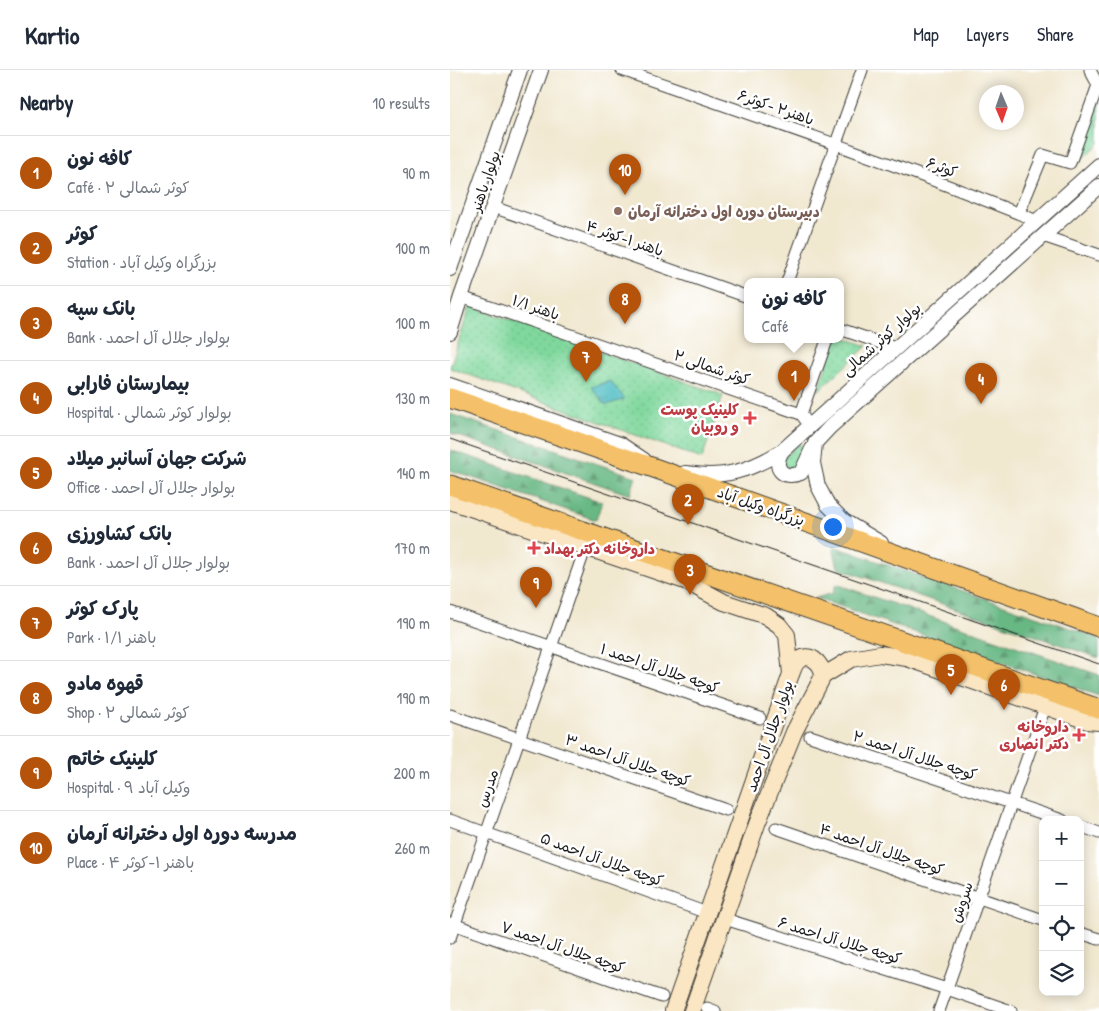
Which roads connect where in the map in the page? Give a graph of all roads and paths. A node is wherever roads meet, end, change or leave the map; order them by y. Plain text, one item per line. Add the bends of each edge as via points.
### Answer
1 (520, 70) edge
2 (541, 70) edge
3 (622, 70) edge
4 (862, 70) edge
5 (1090, 70) edge
6 (1098, 86) edge
7 (836, 144) junction
8 (493, 147) junction
9 (511, 154) junction
10 (1099, 165) edge
11 (1099, 186) edge
12 (493, 207) junction
13 (1019, 213) junction
14 (1038, 220) junction
15 (1043, 236) junction
16 (1099, 255) edge
17 (450, 269) edge
18 (788, 278) edge
19 (744, 296) edge
20 (461, 297) junction
21 (844, 330) edge
22 (450, 332) edge
23 (826, 343) edge
24 (601, 345) joint
25 (895, 348) junction
26 (450, 385) edge
27 (450, 398) edge
28 (495, 400) junction
29 (505, 418) junction
30 (805, 419) junction
31 (816, 442) junction
32 (782, 451) junction
33 (658, 469) junction
34 (450, 485) edge
35 (450, 501) edge
36 (587, 549) junction
37 (905, 557) junction
38 (450, 612) edge
39 (1099, 627) edge
40 (551, 647) junction
41 (791, 674) junction
42 (823, 676) junction
43 (1045, 707) junction
44 (450, 715) edge
45 (760, 718) dead end
46 (1096, 721) edge
47 (810, 736) dead end
48 (520, 738) junction
49 (1012, 802) junction
50 (726, 810) dead end
51 (1051, 816) edge
52 (450, 820) edge
53 (1084, 827) edge
54 (776, 828) dead end
55 (487, 833) junction
56 (1099, 833) edge
57 (978, 898) junction
58 (707, 913) junction
59 (725, 919) junction
60 (1039, 919) edge
61 (452, 924) edge
62 (1084, 934) edge
63 (450, 938) edge
64 (1099, 939) edge
65 (947, 989) junction
66 (662, 996) dead end
67 (705, 1010) edge
68 (673, 1011) edge
69 (939, 1011) edge
70 (1011, 1011) edge

1 - 8 street, بولوار باهنر
2 - 9 street, بولوار باهنر
3 - 7 street, باهنر۲ -کوثر۶
4 - 7 street
5 - 6 street
6 - 13 street via 1070,163 1043,155
7 - 13 street, کوثر۶
7 - 18 street
8 - 9 street
8 - 17 street, بولوار باهنر
9 - 12 street, بولوار باهنر
10 - 14 street, بولوار کوثر شمالی
11 - 15 street
12 - 19 street, باهنر ۱-کوثر ۴
12 - 20 street, بولوار باهنر
13 - 14 street, کوثر۶
14 - 25 street, بولوار کوثر شمالی
15 - 16 street
15 - 31 street
20 - 22 street, بولوار باهنر
20 - 24 street, باهنر ۱/۱
21 - 25 street
23 - 30 street
24 - 30 street, کوثر شمالی ۲
25 - 30 street, بولوار کوثر شمالی
26 - 28 street
27 - 29 highway, بزرگراه وکیل آباد
28 - 29 highway
28 - 33 street via 620,444
29 - 33 highway, بزرگراه وکیل آباد
30 - 32 street, بولوار کوثر شمالی
31 - 32 street via 800,473 791,476 778,468 776,460
31 - 37 street via 813,462 818,486 828,505 844,521
32 - 33 street, بولوار کوثر شمالی via 744,470 715,476
33 - 37 highway, بزرگراه وکیل آباد
34 - 46 highway
35 - 36 main road, بولوار جلال آل احمد
36 - 40 street, مدرس
36 - 41 main road, بولوار جلال آل احمد via 685,581 724,602 766,616 787,635
37 - 39 highway, بزرگراه وکیل آباد
38 - 40 street, کوچه جلال آل احمد ۱
40 - 45 street, کوچه جلال آل احمد ۱
40 - 48 street, مدرس
41 - 42 main road via 796,663 810,658 822,666
41 - 58 main road, بولوار جلال آل احمد
42 - 43 main road via 850,659 880,654 907,658
42 - 59 main road, بولوار جلال آل احمد via 794,732 757,824
43 - 46 main road
43 - 49 street, سروش
44 - 48 street, کوچه جلال آل احمد ۳
47 - 49 street, کوچه جلال آل احمد ۲
48 - 50 street, کوچه جلال آل احمد ۳
48 - 55 street, مدرس
49 - 51 street, کوچه جلال آل احمد ۲
49 - 57 street, سروش
52 - 55 street, کوچه جلال آل احمد ۵
53 - 56 street
54 - 57 street, کوچه جلال آل احمد ۴
55 - 58 street, کوچه جلال آل احمد ۵
55 - 61 street, مدرس
57 - 60 street, کوچه جلال آل احمد ۴
57 - 65 street, سروش
58 - 68 main road, بولوار جلال آل احمد
59 - 65 street, کوچه جلال آل احمد ۶
59 - 67 main road, بولوار جلال آل احمد
61 - 63 street, مدرس
61 - 66 street, کوچه جلال آل احمد ۷
62 - 64 street
65 - 69 street, سروش
65 - 70 street, کوچه جلال آل احمد ۶

